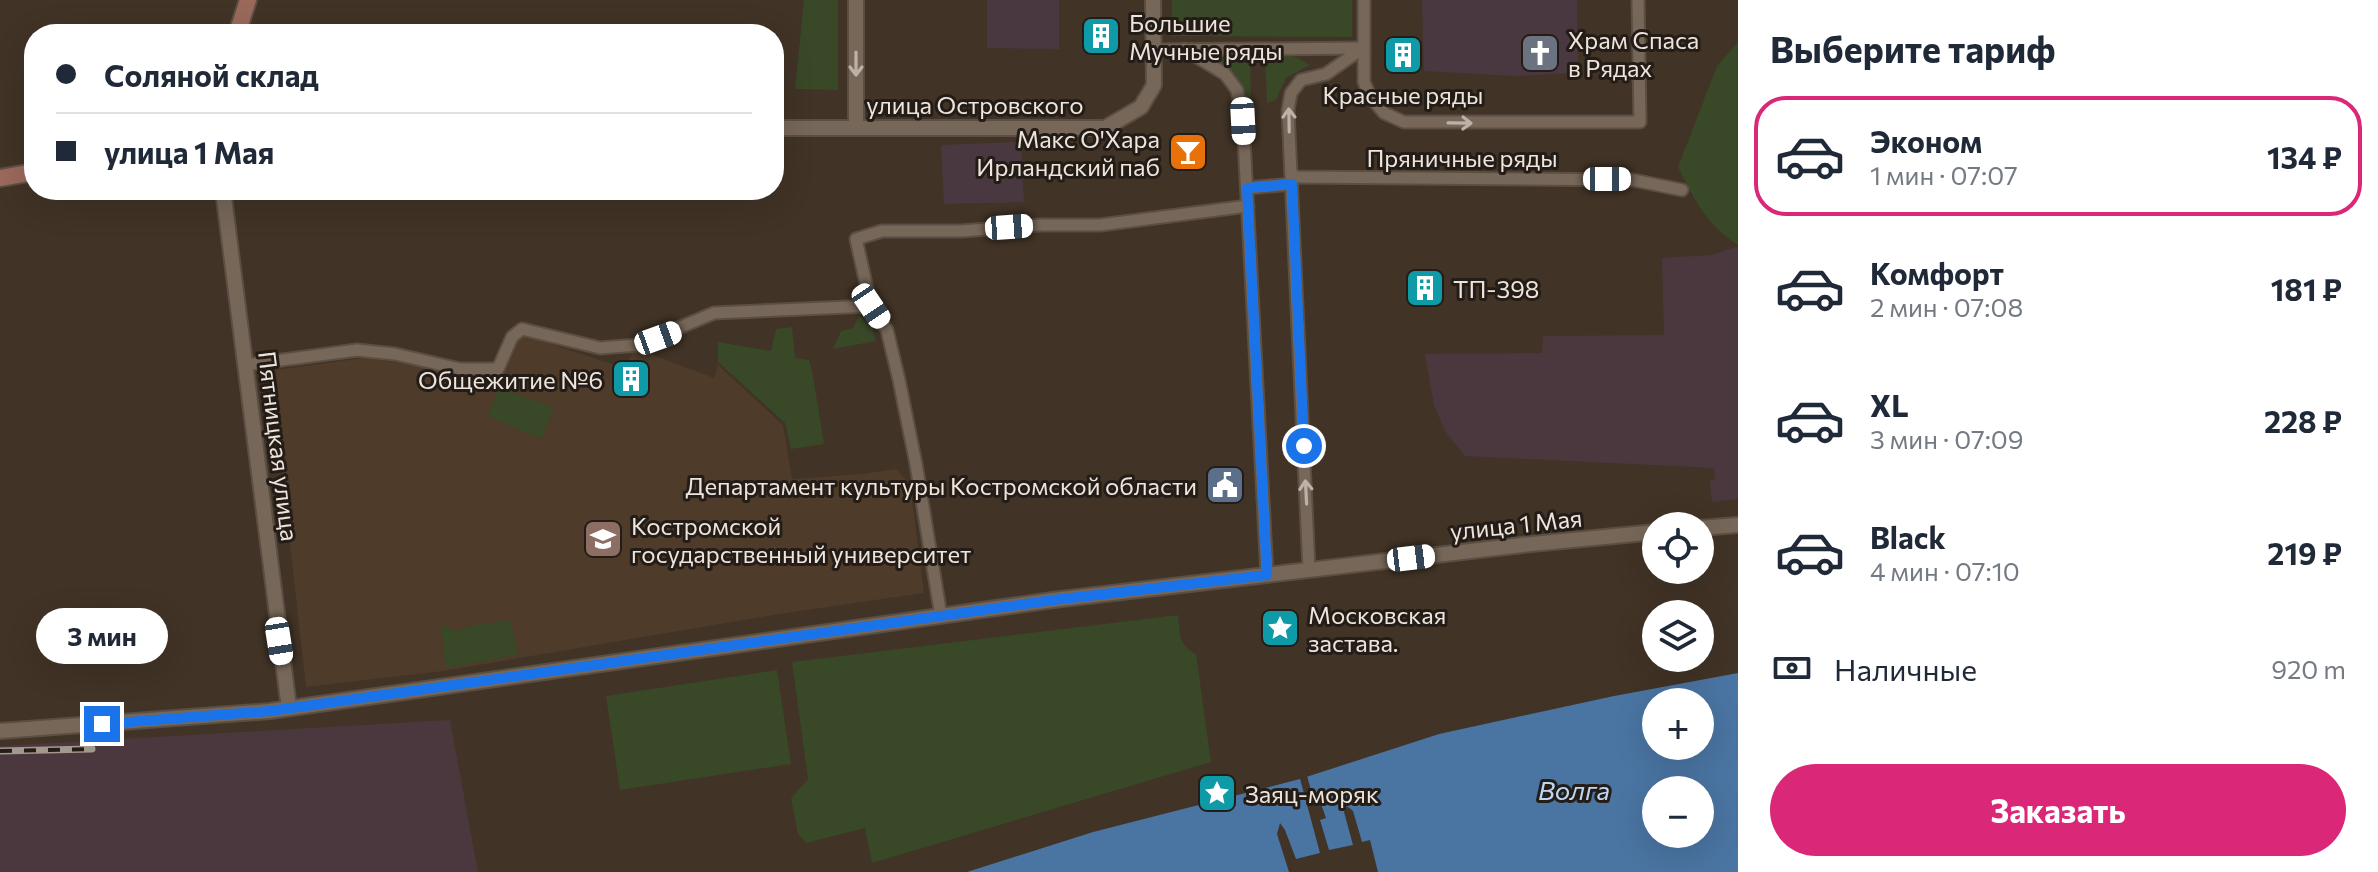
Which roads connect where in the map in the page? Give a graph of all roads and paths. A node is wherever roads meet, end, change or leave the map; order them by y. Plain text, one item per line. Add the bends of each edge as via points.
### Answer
1 (248, 0) edge
2 (856, 0) edge
3 (1153, 0) edge
4 (1364, 0) edge
5 (1638, 0) edge
6 (240, 24) edge
7 (1363, 48) junction
8 (1184, 49) junction
9 (1154, 50) junction
10 (784, 128) edge
11 (856, 128) junction
12 (24, 174) edge
13 (0, 178) edge
14 (1291, 178) junction
15 (1247, 188) junction
16 (1682, 190) dead end
17 (224, 200) edge
18 (1248, 206) junction
19 (871, 306) junction
20 (245, 365) junction
21 (1738, 525) edge
22 (1714, 527) edge
23 (1642, 534) edge
24 (1309, 570) junction
25 (1267, 575) junction
26 (941, 616) junction
27 (289, 708) junction
28 (0, 731) edge

1 - 6 main road
2 -> 11 street
3 - 9 street, улица Островского
4 - 7 street
7 -> 5 street via 1370,96 1384,113 1404,122 1640,122
7 - 8 street
14 -> 7 street via 1291,93 1301,80 1326,74
8 - 9 street
8 - 15 street via 1225,74 1237,90
9 - 11 street, улица Островского via 1154,85 1141,107 1105,128
10 - 11 street, улица Островского
12 - 13 main road
14 - 15 street, Пряничные ряды
14 - 16 street, Пряничные ряды via 1633,180
24 -> 14 street
15 - 18 street
17 - 20 street, Пятницкая улица
18 - 19 street via 1100,225 882,231 856,239
18 - 25 street
19 - 20 street via 714,313 638,345 613,347 522,329 512,337 498,369 460,369 357,350
19 - 26 street via 887,330 899,380
20 - 27 street, Пятницкая улица
21 - 22 street
23 - 24 street, улица 1 Мая
24 - 25 street, улица 1 Мая
25 - 26 street, улица 1 Мая
26 - 27 street, улица 1 Мая
27 - 28 street, улица 1 Мая

